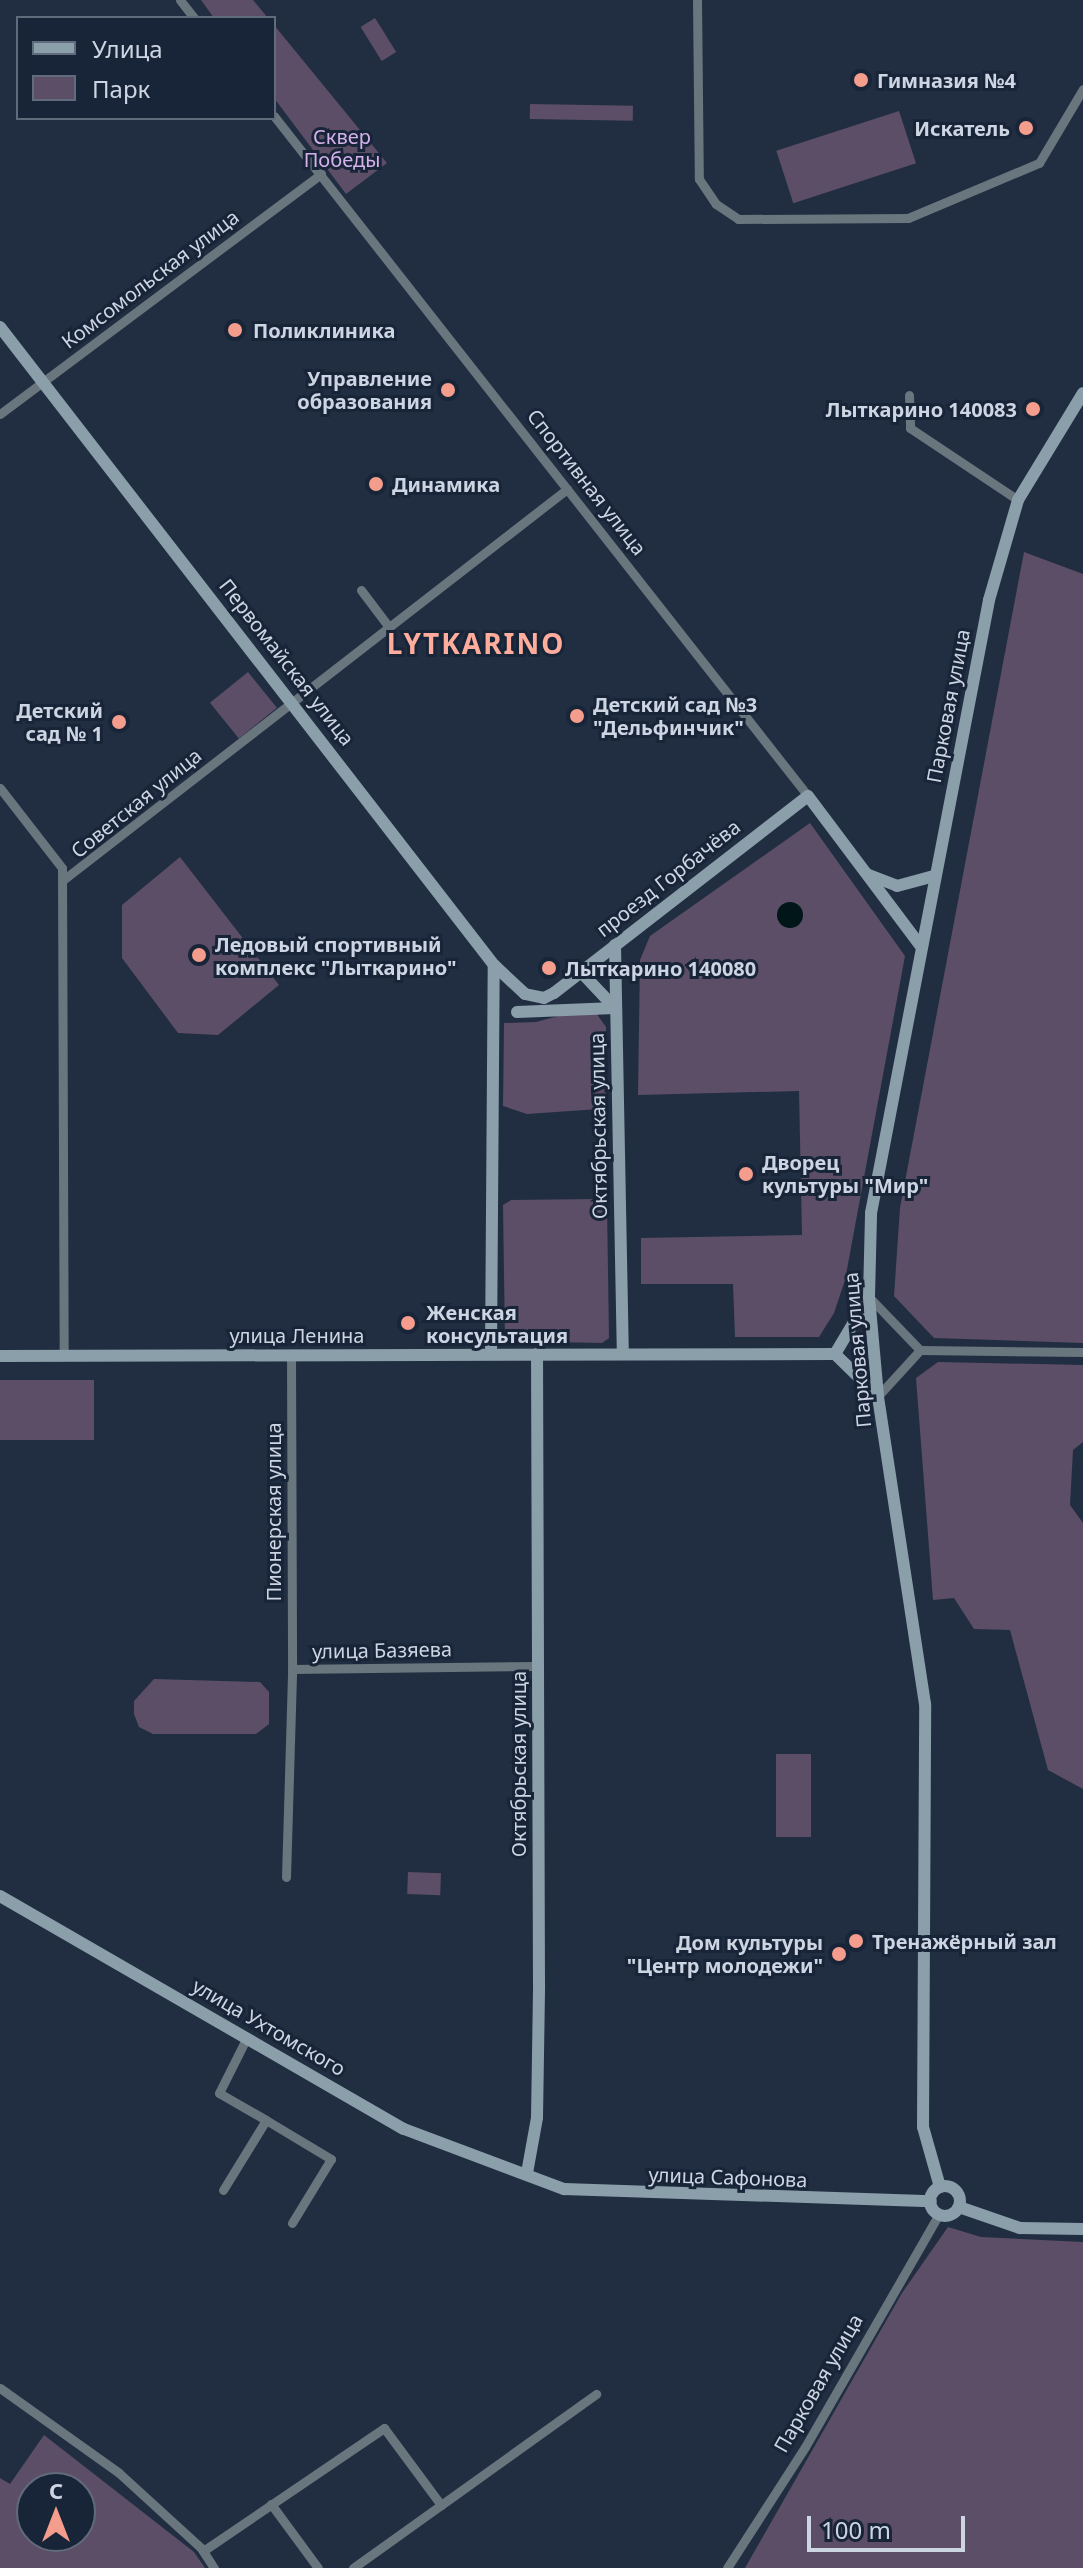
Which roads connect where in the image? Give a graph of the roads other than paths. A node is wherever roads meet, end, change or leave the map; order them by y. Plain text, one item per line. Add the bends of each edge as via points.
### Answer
1 (180, 0) edge
2 (697, 0) edge
3 (192, 16) edge
4 (1083, 89) edge
5 (276, 118) edge
6 (321, 174) junction
7 (0, 327) edge
8 (44, 381) junction
9 (1083, 393) edge
10 (909, 395) dead end
11 (0, 414) edge
12 (567, 489) junction
13 (1018, 500) junction
14 (361, 590) dead end
15 (389, 627) junction
16 (292, 702) junction
17 (0, 788) edge
18 (808, 796) junction
19 (867, 874) junction
20 (934, 876) junction
21 (63, 880) junction
22 (615, 945) junction
23 (920, 945) junction
24 (494, 965) junction
25 (581, 972) junction
26 (549, 996) junction
27 (615, 1008) junction
28 (517, 1012) junction
29 (494, 1024) junction
30 (869, 1297) junction
31 (920, 1350) junction
32 (1083, 1352) edge
33 (491, 1354) junction
34 (537, 1354) junction
35 (623, 1354) junction
36 (835, 1354) junction
37 (64, 1355) junction
38 (291, 1355) junction
39 (0, 1356) edge
40 (878, 1396) junction
41 (538, 1666) junction
42 (292, 1669) junction
43 (286, 1877) dead end
44 (0, 1896) edge
45 (247, 2037) junction
46 (266, 2120) junction
47 (527, 2173) junction
48 (940, 2187) junction
49 (223, 2190) dead end
50 (931, 2201) junction
51 (959, 2207) junction
52 (939, 2214) junction
53 (292, 2223) dead end
54 (1083, 2229) edge
55 (0, 2388) edge
56 (596, 2394) dead end
57 (271, 2504) junction
58 (441, 2505) junction
59 (203, 2551) junction
60 (214, 2568) edge
61 (318, 2568) edge
62 (353, 2568) edge
63 (727, 2568) edge

1 - 3 street
2 - 4 street via 699,179 716,204 738,219 908,218 1039,163
5 - 6 street, Спортивная улица
6 - 8 street, Комсомольская улица
6 - 12 street, Спортивная улица
7 - 8 street, Первомайская улица
8 - 11 street, Комсомольская улица
8 - 16 street, Первомайская улица
9 - 13 street, Парковая улица
10 - 13 street via 910,428
12 - 15 street, Советская улица
12 - 18 street, Спортивная улица
13 - 20 street, Парковая улица via 989,600
14 - 15 street
15 - 16 street, Советская улица
16 - 21 street, Советская улица
16 - 24 street, Первомайская улица
17 - 21 street via 60,861
18 - 19 street, Спортивная улица
18 - 22 street, проезд Горбачёва
19 - 20 street via 897,886
19 - 23 street, Спортивная улица
20 - 23 street, Парковая улица
21 - 37 street, Советская улица
22 - 25 street, проезд Горбачёва
22 - 27 street, Октябрьская улица
23 - 30 street, Парковая улица via 874,1198
24 - 26 street, Первомайская улица via 525,994
24 - 29 street
25 - 26 street, проезд Горбачёва
25 - 27 street
26 - 28 street, проезд Горбачёва
27 - 28 street
27 - 35 street, Октябрьская улица
28 - 29 street, проезд Горбачёва
29 - 33 street
30 - 31 street
30 - 36 street
30 - 40 street, Парковая улица
31 - 32 street
31 - 40 street
33 - 34 street, улица Ленина
33 - 38 street, улица Ленина
34 - 35 street, улица Ленина
34 - 41 street, Октябрьская улица
35 - 36 street, улица Ленина
36 - 40 street
37 - 38 street, улица Ленина
37 - 39 street, улица Ленина
38 - 42 street, Пионерская улица
40 - 48 street, Парковая улица via 925,1704 923,2127
41 - 42 street, улица Базяева
41 - 47 street, Октябрьская улица via 537,2118
42 - 43 street, улица Базяева
44 - 45 street, улица Ухтомского
45 - 46 street via 219,2093
45 - 47 street, улица Ухтомского via 404,2129
46 - 49 street
46 - 53 street via 331,2159
47 - 50 street, улица Сафонова via 580,2193
48 - 50 street
48 - 51 street via 956,2190
50 - 52 street
51 - 52 street via 952,2214
51 - 54 street via 984,2220 1020,2228
52 - 63 street, Парковая улица via 805,2447
55 - 59 street via 119,2473
56 - 58 street
57 - 58 street via 384,2428
57 - 59 street
57 - 61 street
58 - 62 street
59 - 60 street

